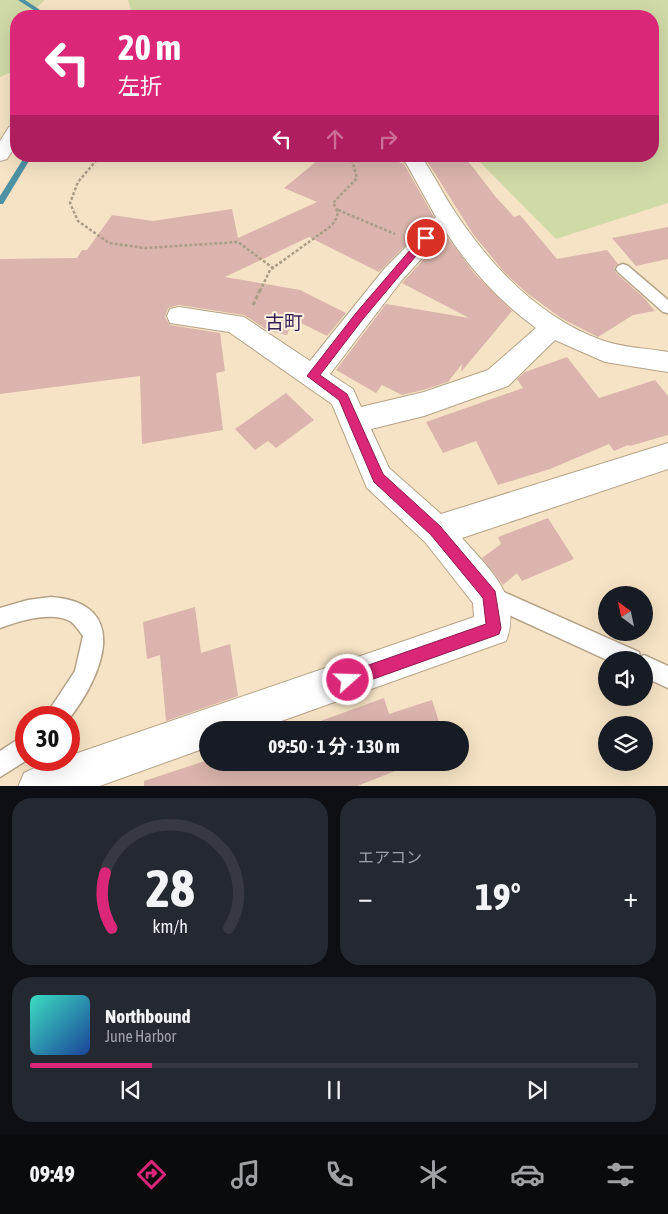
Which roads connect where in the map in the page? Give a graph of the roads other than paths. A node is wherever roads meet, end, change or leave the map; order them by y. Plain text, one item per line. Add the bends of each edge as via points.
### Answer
1 (10, 140) edge
2 (0, 155) edge
3 (415, 162) edge
4 (448, 218) junction
5 (623, 269) dead end
6 (668, 308) edge
7 (179, 316) dead end
8 (552, 328) junction
9 (668, 362) edge
10 (313, 376) junction
11 (353, 421) junction
12 (668, 456) edge
13 (436, 531) junction
14 (490, 596) junction
15 (0, 618) edge
16 (611, 651) edge
17 (653, 670) edge
18 (668, 677) edge
19 (65, 706) edge
20 (15, 754) edge
21 (0, 765) edge
22 (38, 786) edge

1 - 2 street
3 - 4 street
4 - 8 street via 488,271
4 - 10 street via 420,244
5 - 6 lane
7 - 10 street via 235,324
8 - 9 street via 598,349
8 - 11 street via 498,378 424,404
10 - 11 street via 343,397
11 - 13 street via 378,478
12 - 13 street
13 - 14 street
14 - 16 lane
14 - 22 street via 494,628
15 - 19 lane via 13,612 49,607 78,614 94,633 93,656 80,686
17 - 18 lane
20 - 21 lane

